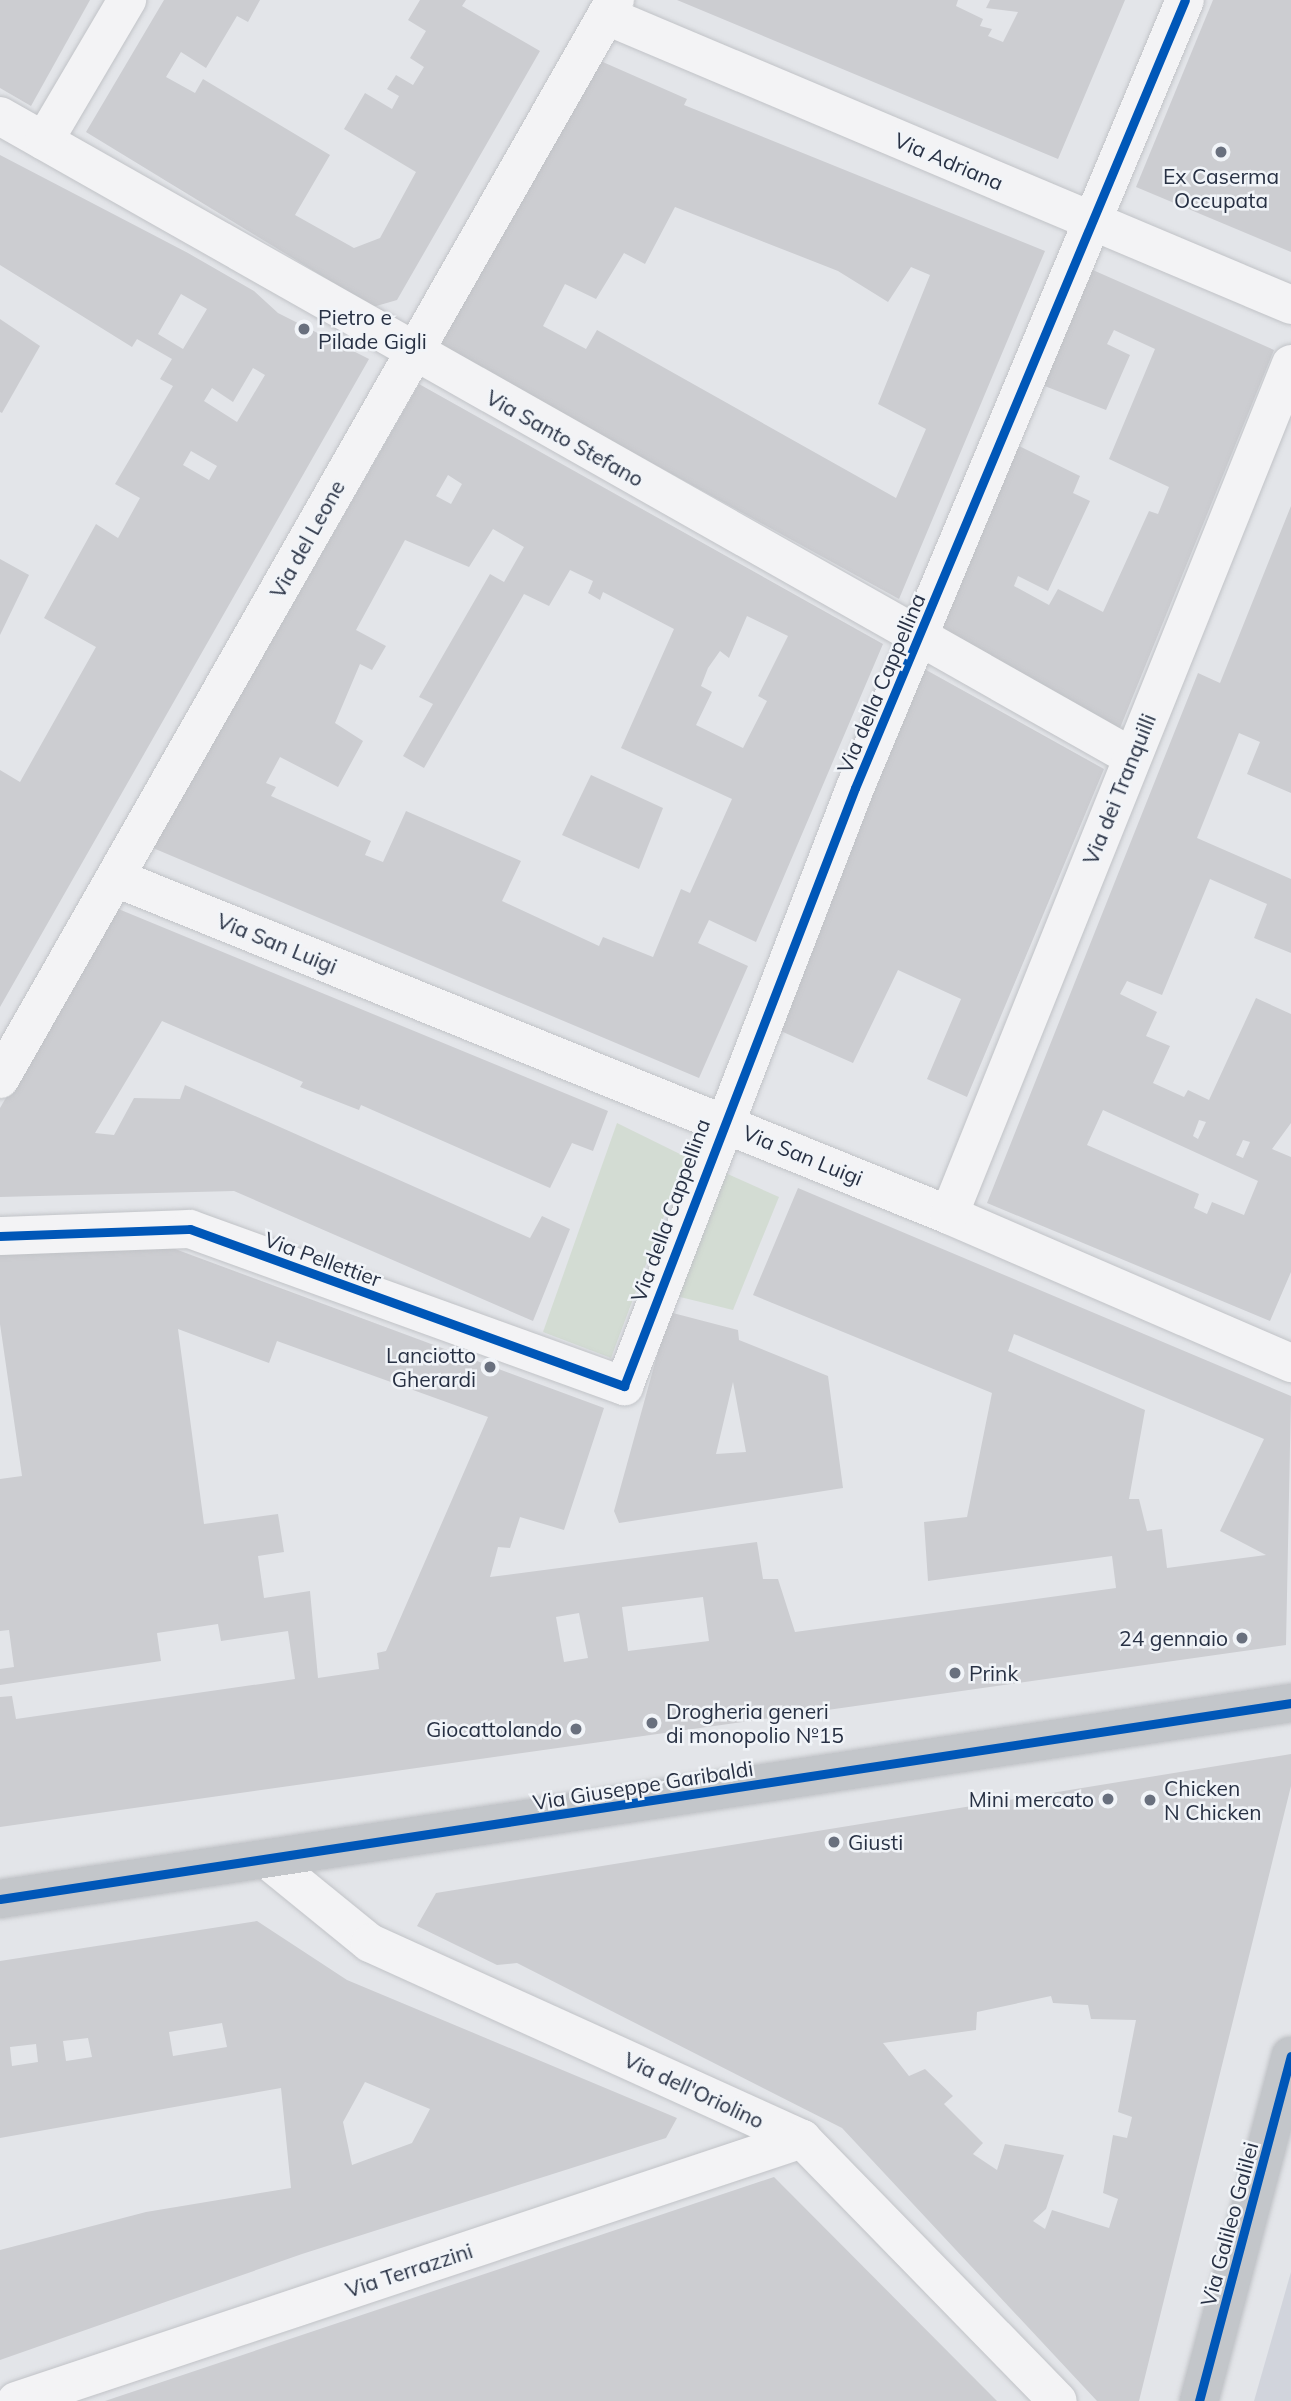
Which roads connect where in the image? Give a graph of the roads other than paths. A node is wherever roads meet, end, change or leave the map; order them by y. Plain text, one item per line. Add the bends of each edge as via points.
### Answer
1 (127, 0) edge
2 (1185, 0) edge
3 (611, 8) edge
4 (0, 116) edge
5 (44, 141) junction
6 (1096, 224) junction
7 (1291, 305) edge
8 (412, 352) junction
9 (1291, 364) edge
10 (920, 637) junction
11 (1132, 757) junction
12 (116, 878) junction
13 (0, 1079) edge
14 (721, 1121) junction
15 (949, 1215) junction
16 (0, 1236) edge
17 (1291, 1363) edge
18 (624, 1386) joint
19 (1291, 1703) edge
20 (269, 1861) junction
21 (0, 1899) edge
22 (1291, 2056) edge
23 (802, 2139) junction
24 (16, 2401) edge
25 (1058, 2401) edge
26 (1199, 2401) edge

1 - 5 street
2 - 6 street, Via della Cappellina
3 - 6 street, Via Adriana
3 - 8 street, Via del Leone
4 - 5 street, Via Santo Stefano
5 - 8 street, Via Santo Stefano
6 - 7 street, Via Adriana
6 - 10 street, Via della Cappellina
8 - 10 street, Via Santo Stefano
8 - 12 street, Via del Leone
9 - 11 street, Via dei Tranquilli
10 - 11 street, Via Santo Stefano
10 - 14 street, Via della Cappellina
11 - 15 street, Via dei Tranquilli
12 - 13 street, Via del Leone
12 - 14 street, Via San Luigi
14 - 15 street, Via San Luigi
14 - 18 street, Via della Cappellina
15 - 17 street, Via San Luigi
16 - 18 street, Via Pellettier via 190,1229
19 - 20 street, Via Giuseppe Garibaldi
20 - 21 street, Via Giuseppe Garibaldi
20 - 23 street, Via dell'Oriolino via 370,1943
22 - 26 street, Via Galileo Galilei
23 - 24 street, Via Terrazzini
23 - 25 street, Via dell'Oriolino

